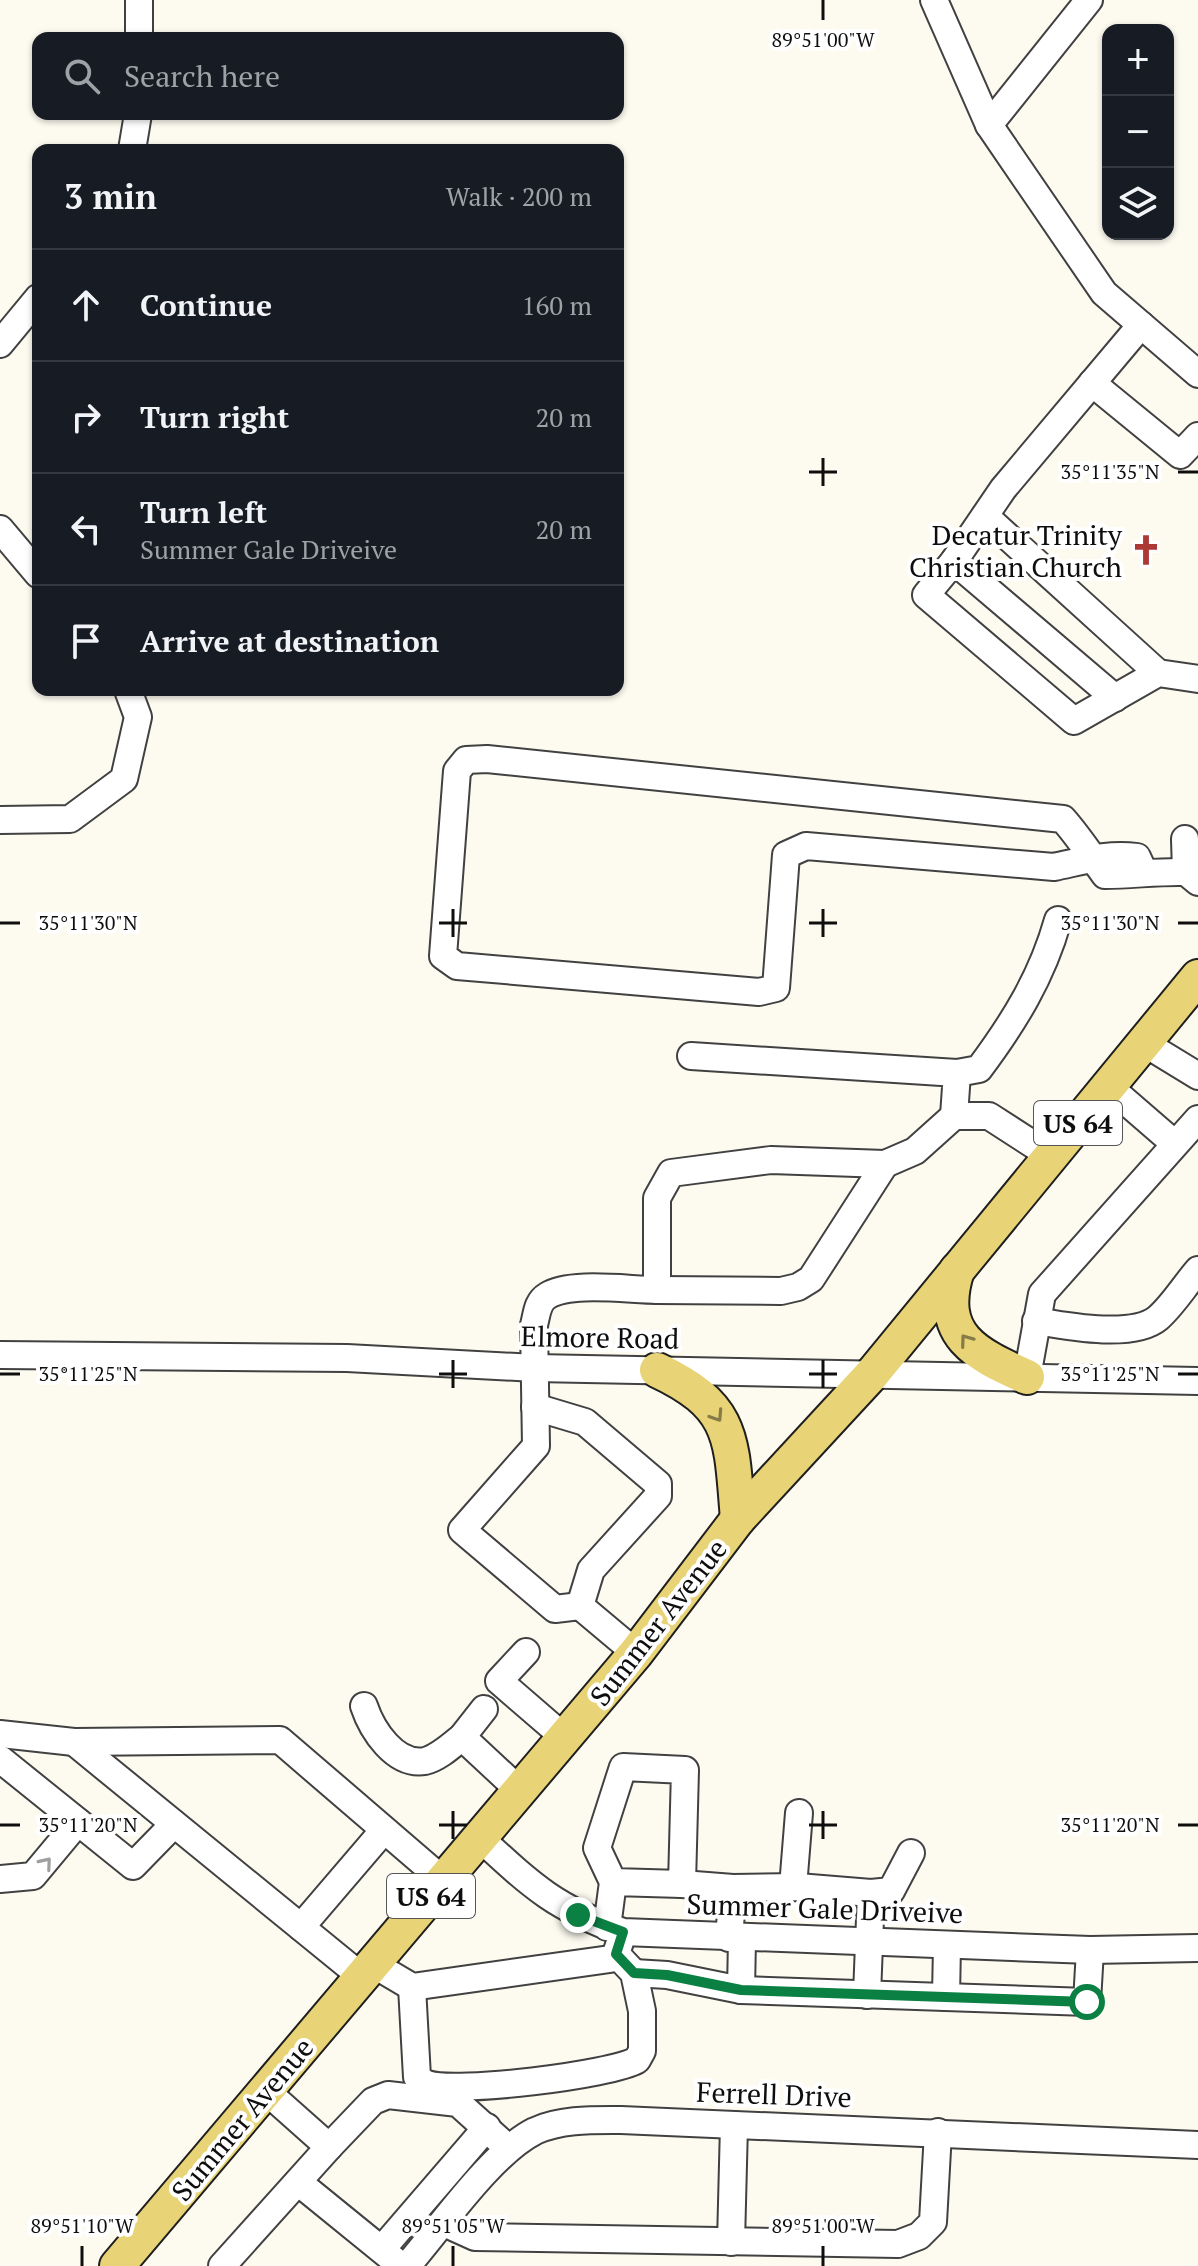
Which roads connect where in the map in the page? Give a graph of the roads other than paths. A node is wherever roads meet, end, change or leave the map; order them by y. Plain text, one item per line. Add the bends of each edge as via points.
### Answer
1 (139, 0) edge
2 (934, 0) edge
3 (1089, 0) edge
4 (139, 32) edge
5 (137, 120) edge
6 (989, 125) junction
7 (133, 144) edge
8 (32, 305) edge
9 (1141, 325) junction
10 (0, 344) edge
11 (1198, 374) edge
12 (1092, 383) junction
13 (1198, 436) edge
14 (985, 516) junction
15 (0, 529) edge
16 (954, 561) junction
17 (32, 567) edge
18 (1158, 673) junction
19 (1198, 679) edge
20 (130, 696) edge
21 (1115, 698) junction
22 (0, 820) edge
23 (1185, 839) dead end
24 (1094, 860) junction
25 (1192, 877) edge
26 (1058, 920) dead end
27 (1198, 977) edge
28 (1144, 1043) junction
29 (691, 1056) dead end
30 (957, 1073) junction
31 (1198, 1076) edge
32 (1108, 1086) junction
33 (954, 1116) junction
34 (1198, 1119) edge
35 (1175, 1144) junction
36 (1051, 1156) junction
37 (885, 1164) junction
38 (957, 1270) junction
39 (1198, 1270) edge
40 (657, 1290) junction
41 (1036, 1321) junction
42 (0, 1355) edge
43 (535, 1368) junction
44 (657, 1370) junction
45 (872, 1374) junction
46 (1027, 1377) junction
47 (1198, 1381) edge
48 (535, 1407) junction
49 (738, 1519) junction
50 (580, 1606) junction
51 (526, 1652) dead end
52 (636, 1653) junction
53 (364, 1706) dead end
54 (484, 1709) dead end
55 (0, 1734) edge
56 (462, 1737) junction
57 (565, 1738) junction
58 (74, 1742) junction
59 (0, 1759) edge
60 (520, 1791) junction
61 (799, 1813) dead end
62 (78, 1822) junction
63 (376, 1823) junction
64 (174, 1824) junction
65 (480, 1838) junction
66 (911, 1853) dead end
67 (0, 1879) edge
68 (444, 1881) junction
69 (613, 1882) junction
70 (682, 1884) junction
71 (793, 1887) junction
72 (733, 1888) junction
73 (871, 1893) junction
74 (301, 1927) junction
75 (736, 1938) junction
76 (870, 1943) junction
77 (947, 1945) junction
78 (620, 1946) junction
79 (1198, 1948) edge
80 (1090, 1950) junction
81 (368, 1970) junction
82 (412, 1987) junction
83 (741, 1990) junction
84 (867, 1995) junction
85 (946, 1997) junction
86 (266, 2091) junction
87 (734, 2125) junction
88 (487, 2127) junction
89 (938, 2132) junction
90 (1198, 2145) edge
91 (329, 2147) junction
92 (508, 2148) junction
93 (298, 2182) junction
94 (444, 2223) junction
95 (731, 2242) junction
96 (391, 2258) edge
97 (128, 2263) edge
98 (222, 2266) edge
99 (407, 2266) edge

1 - 4 street
2 - 6 street
3 - 6 street
5 - 7 street
6 - 9 street via 1104,293
8 - 10 street
9 - 11 street
9 - 12 street
12 - 13 street via 1180,455
12 - 14 street
14 - 16 street
14 - 18 street
15 - 17 street
16 - 21 street
16 - 21 street via 926,595 1074,721
18 - 19 street
18 - 21 street
20 - 22 street via 138,717 124,779 70,819
23 - 25 street
24 - 24 street via 1054,867 806,846 786,855 776,988 759,992 457,966 443,956 457,771 466,760 1063,819
24 - 25 street via 1105,875 1143,870
26 - 30 street via 1048,956 1018,1017 979,1069
27 - 28 main road, Summer Avenue / US 64
28 - 31 street
28 - 32 main road, Summer Avenue / US 64
29 - 30 street
30 - 33 street
32 - 35 street
32 - 36 main road, Summer Avenue / US 64
33 - 36 street via 989,1116
33 - 37 street via 915,1151
34 - 35 street
35 - 41 street via 1042,1294
36 - 38 main road, Summer Avenue / US 64
37 - 40 street via 811,1279 798,1287
37 - 40 street via 771,1160 671,1173 657,1198
38 - 45 main road, Summer Avenue / US 64
46 -> 38 main road via 979,1356 963,1342 952,1304
39 - 41 street via 1157,1319 1141,1327 1097,1329
40 - 43 street via 565,1289 546,1296 534,1325
41 - 46 street
42 - 43 street, Elmore Road via 347,1358
43 - 44 street, Elmore Road
43 - 48 street
44 - 45 street, Elmore Road
44 -> 49 main road via 703,1396 723,1424 733,1457
45 - 46 street, Elmore Road
45 - 49 main road, Summer Avenue / US 64
46 - 47 street, Elmore Road
48 - 50 street via 585,1422 658,1484 658,1496 591,1570
48 - 50 street via 536,1446 462,1530 555,1609
49 - 52 main road, Summer Avenue / US 64
50 - 52 street
51 - 57 street via 499,1681
52 - 57 main road, Summer Avenue / US 64
53 - 56 street via 372,1729 414,1761 434,1758
54 - 56 street
55 - 58 street
56 - 60 street
57 - 60 main road, Summer Avenue / US 64
58 - 63 street via 280,1740
58 - 64 street
59 - 62 street
60 - 65 main road, Summer Avenue / US 64
61 - 71 street
62 - 64 street via 133,1866
67 -> 62 street via 33,1876
63 - 68 street
63 - 74 street
64 - 74 street
65 - 68 main road, Summer Avenue / US 64
65 - 78 street, Summer Gale Driveive via 544,1897
66 - 73 street via 891,1891
68 - 81 main road, Summer Avenue / US 64
69 - 70 street
69 - 70 street via 597,1848 623,1767 685,1770
69 - 78 street
70 - 72 street
71 - 72 street
71 - 73 street
72 - 75 street
73 - 76 street
74 - 81 street
75 - 76 street, Summer Gale Driveive
75 - 78 street, Summer Gale Driveive
75 - 83 street
76 - 77 street, Summer Gale Driveive
76 - 84 street
77 - 80 street, Summer Gale Driveive
77 - 85 street
78 - 82 street via 610,1959
78 - 82 street via 644,2037 637,2060 607,2071 463,2086 426,2084 417,2077
78 - 83 street via 667,1975
79 - 80 street, Summer Gale Driveive
80 - 85 street via 1087,2002
81 - 82 street
81 - 86 main road, Summer Avenue / US 64
83 - 84 street
84 - 85 street
86 - 91 street
86 - 97 main road, Summer Avenue / US 64
87 - 89 street, Ferrell Drive
87 - 92 street, Ferrell Drive via 590,2120 537,2130
87 - 95 street
88 - 91 street via 458,2103 388,2095 373,2101
88 - 92 street
88 - 96 street
89 - 90 street, Ferrell Drive
89 - 95 street via 933,2222 919,2236 898,2244
91 - 93 street
92 - 94 street, Ferrell Drive
93 - 96 street
93 - 98 street
94 - 95 street via 475,2237
94 - 99 street, Ferrell Drive

